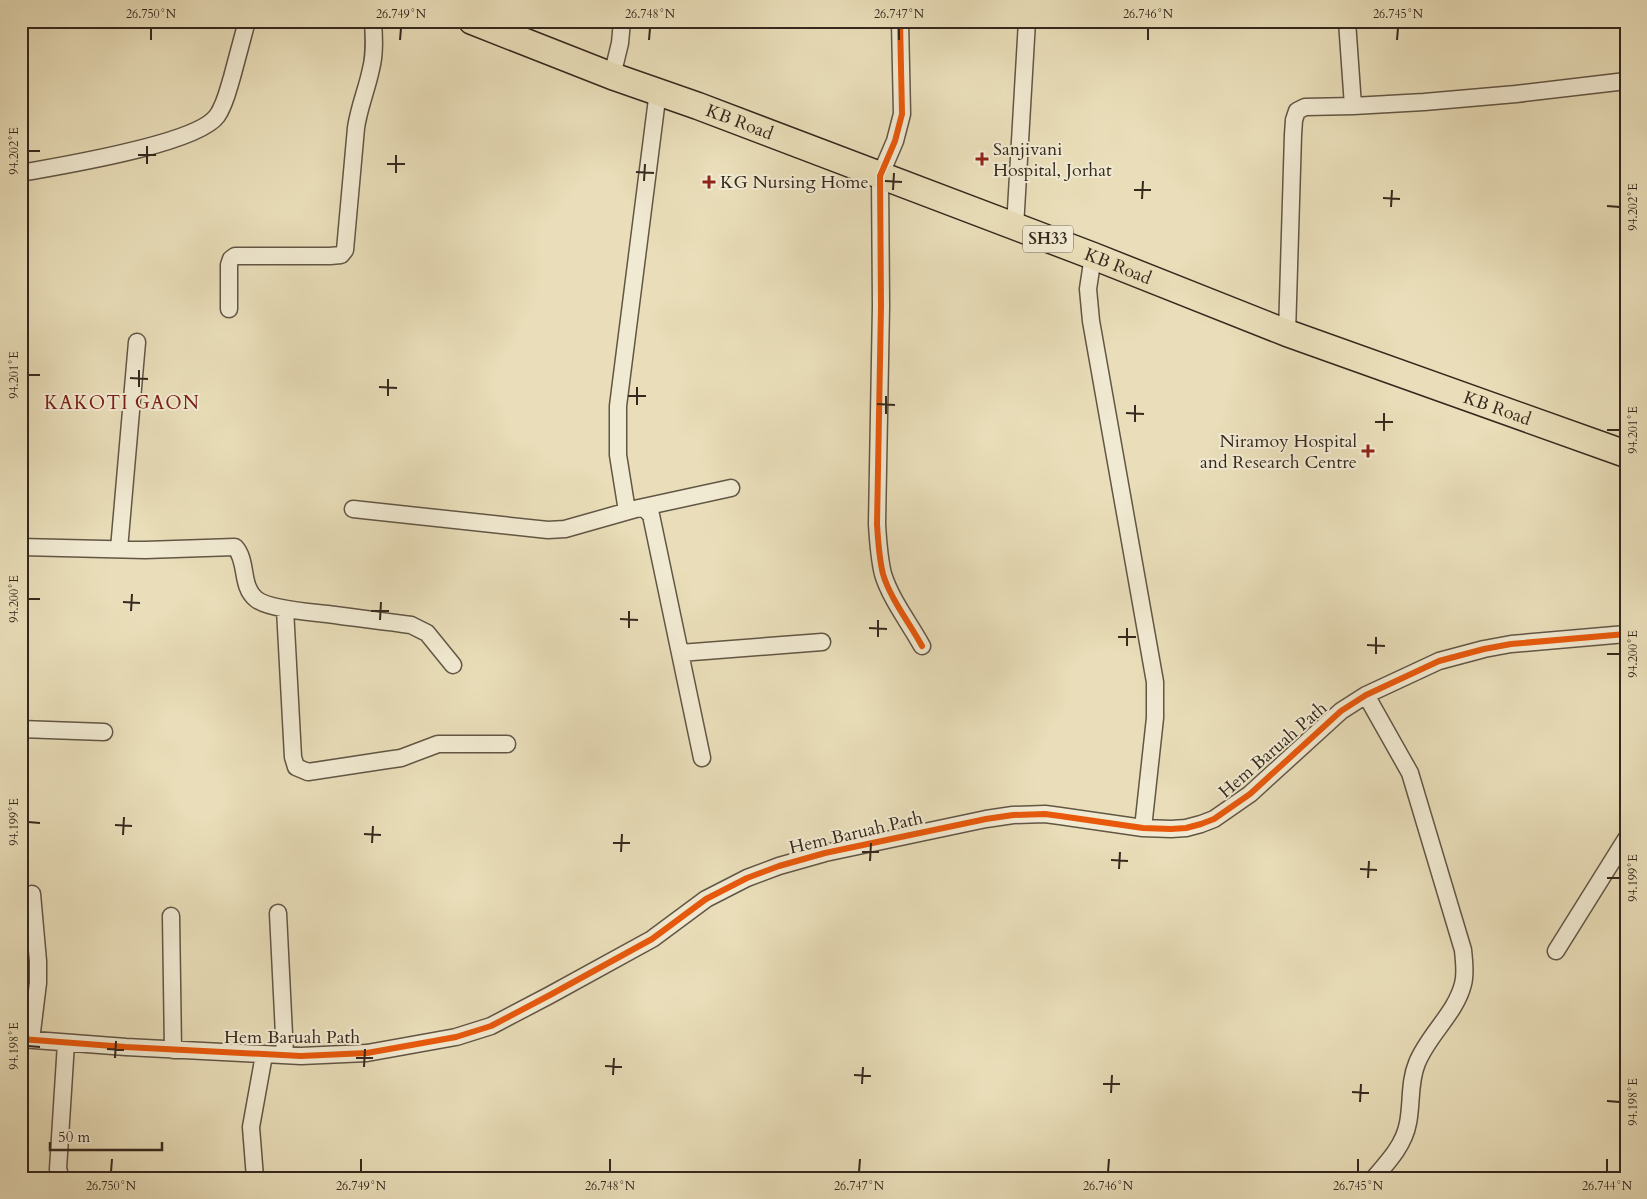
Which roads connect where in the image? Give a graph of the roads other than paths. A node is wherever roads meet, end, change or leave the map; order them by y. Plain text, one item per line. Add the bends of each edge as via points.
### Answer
1 (247, 21) edge
2 (373, 21) edge
3 (622, 21) edge
4 (900, 21) edge
5 (1027, 21) edge
6 (1347, 21) edge
7 (476, 22) edge
8 (612, 76) junction
9 (1626, 82) edge
10 (658, 91) junction
11 (1353, 106) junction
12 (21, 173) edge
13 (880, 176) junction
14 (1015, 227) junction
15 (1093, 256) junction
16 (229, 309) dead end
17 (1287, 333) junction
18 (137, 342) dead end
19 (1626, 454) edge
20 (732, 488) dead end
21 (353, 509) dead end
22 (633, 510) junction
23 (22, 547) edge
24 (119, 549) junction
25 (21, 556) edge
26 (285, 608) junction
27 (1626, 634) edge
28 (822, 642) dead end
29 (922, 646) dead end
30 (680, 653) junction
31 (453, 665) dead end
32 (1366, 695) junction
33 (21, 729) edge
34 (104, 732) dead end
35 (507, 744) dead end
36 (702, 758) dead end
37 (1143, 828) junction
38 (1626, 840) edge
39 (32, 894) dead end
40 (278, 913) dead end
41 (171, 916) dead end
42 (1556, 951) dead end
43 (26, 1039) edge
44 (66, 1043) junction
45 (174, 1050) junction
46 (264, 1055) junction
47 (285, 1056) junction
48 (61, 1178) edge
49 (255, 1178) edge
50 (1374, 1178) edge

1 - 12 street via 225,100 218,116 209,124 159,144
2 - 16 street via 374,55 358,113 345,250 340,255 330,256 235,256 229,266
3 - 8 street
4 - 13 street via 902,114
5 - 14 street
6 - 11 street
7 - 8 main road, KB Road / SH33
8 - 10 main road, KB Road / SH33
9 - 11 street via 1507,95
10 - 13 main road, KB Road / SH33
10 - 22 street via 618,406 618,454
11 - 17 street via 1305,107 1297,111 1294,120
13 - 14 main road, KB Road / SH33
13 - 29 street via 879,551 884,575
14 - 15 main road, KB Road / SH33
15 - 17 main road, KB Road / SH33
15 - 37 street via 1088,289 1091,321 1155,682 1155,718
17 - 19 main road, KB Road / SH33
18 - 24 street
20 - 22 street
21 - 22 street via 548,530 565,529
22 - 30 street via 645,509 651,515
23 - 24 street
23 - 25 street
24 - 26 street via 235,546 242,556 245,578 254,598
26 - 31 street via 411,625 427,633
26 - 35 street via 296,767 308,772 400,758 438,744
27 - 32 street, Hem Baruah Path via 1512,644 1459,655
28 - 30 street
30 - 36 street
32 - 37 street, Hem Baruah Path via 1341,711 1250,794 1214,819 1186,828
32 - 50 street via 1410,773 1463,950 1464,966 1459,996 1417,1062 1408,1125 1401,1142
33 - 34 street
37 - 47 street, Hem Baruah Path via 1045,814 1014,816 826,853 779,866 728,887 706,899 652,939 491,1026 367,1053
38 - 42 street
39 - 43 street via 38,983
40 - 47 street
41 - 45 street
43 - 44 street, Hem Baruah Path
44 - 45 street, Hem Baruah Path
44 - 48 street via 58,1169
45 - 46 street, Hem Baruah Path
46 - 47 street, Hem Baruah Path
46 - 49 street via 250,1127

